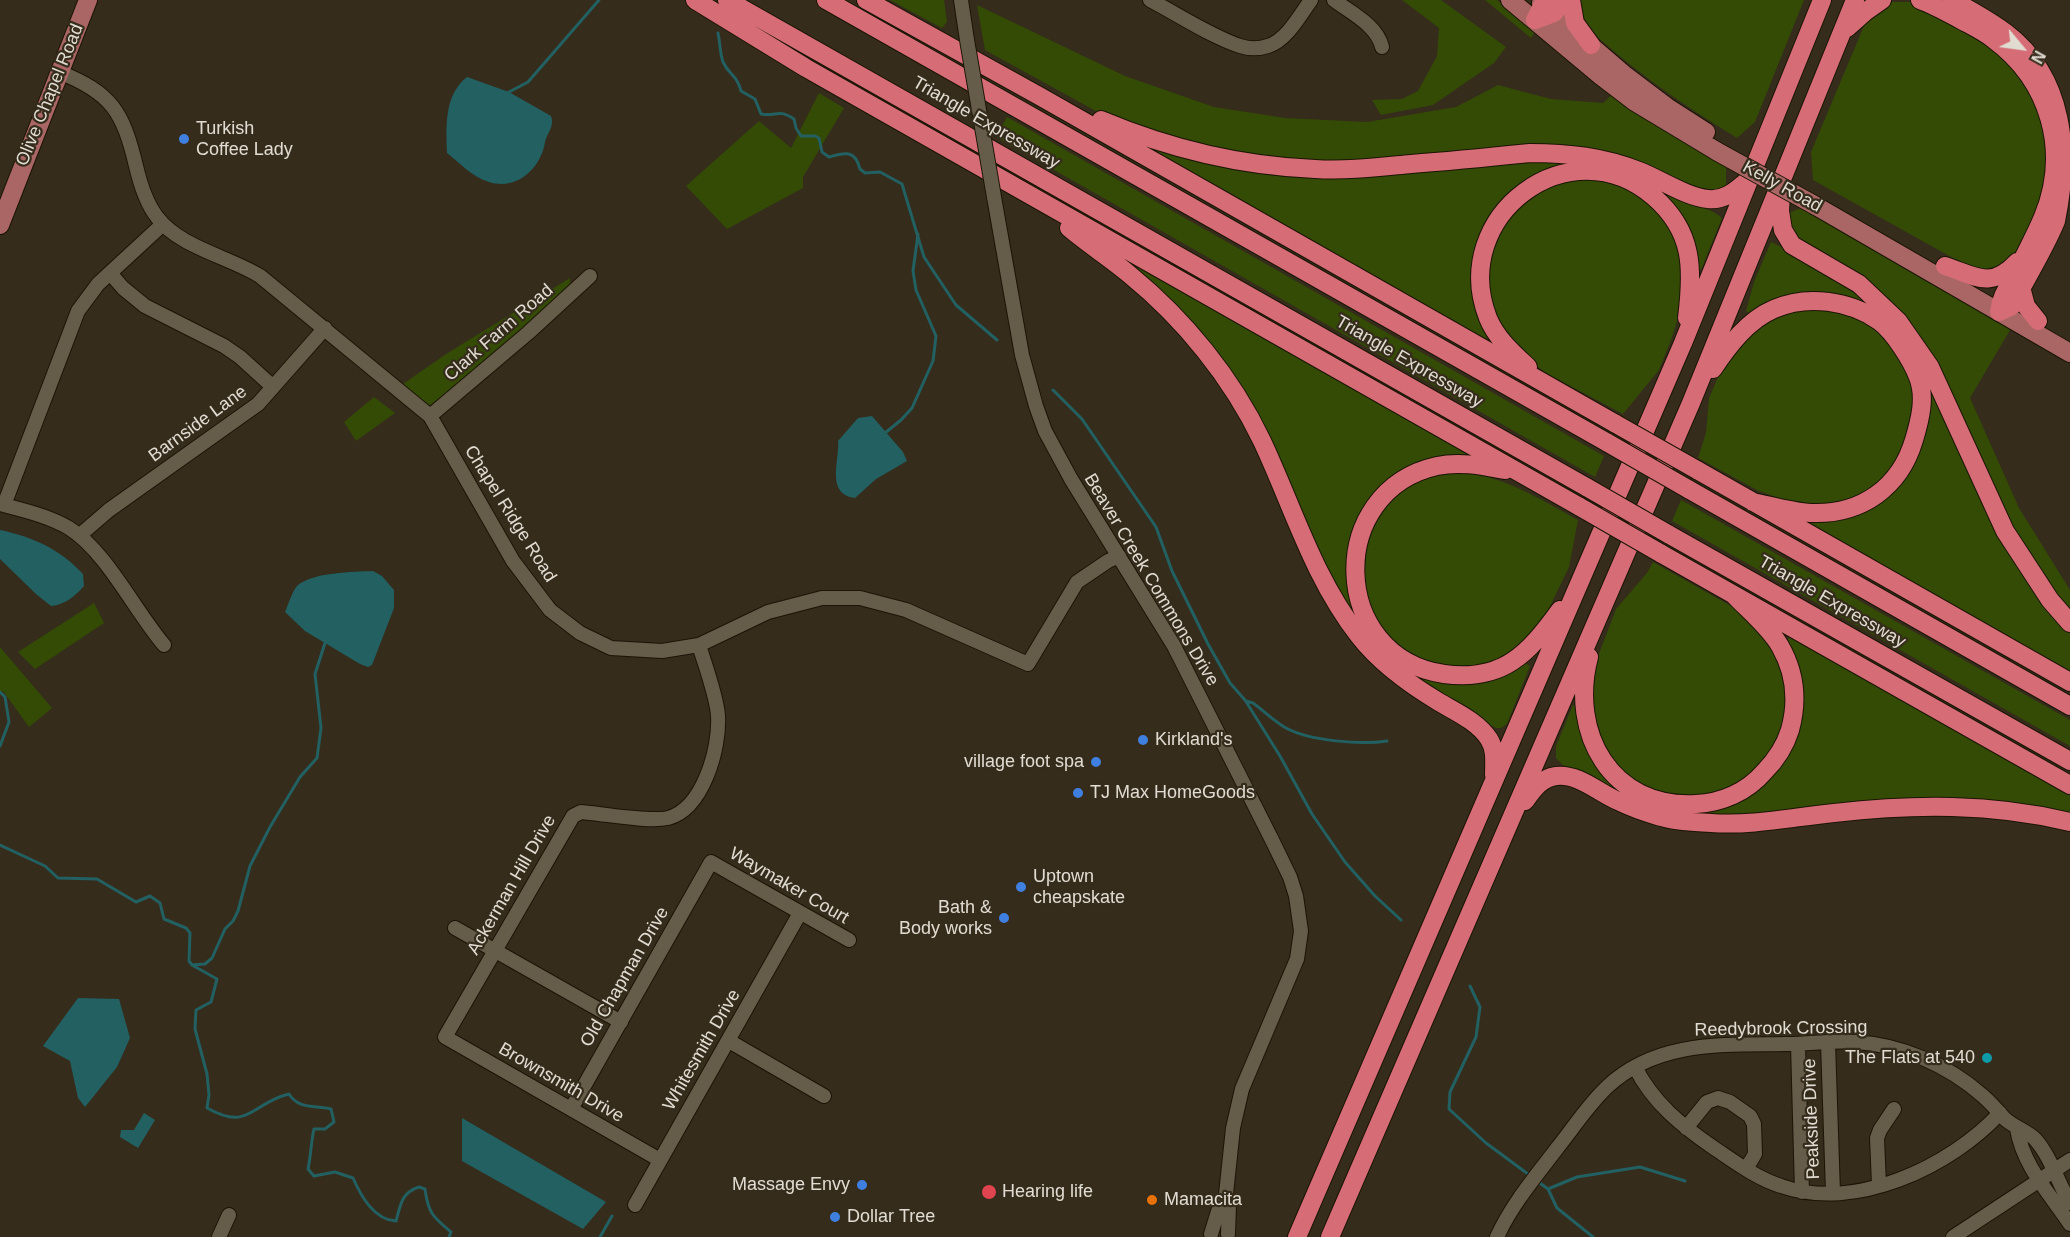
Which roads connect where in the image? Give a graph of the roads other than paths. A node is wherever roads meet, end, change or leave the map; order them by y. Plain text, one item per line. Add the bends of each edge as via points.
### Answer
1 (88, 0) edge
2 (695, 0) edge
3 (728, 0) edge
4 (826, 0) edge
5 (866, 0) edge
6 (961, 0) edge
7 (1150, 0) edge
8 (1311, 0) edge
9 (1334, 0) edge
10 (1510, 0) edge
11 (1571, 0) edge
12 (1855, 0) edge
13 (1882, 0) edge
14 (1920, 0) edge
15 (1952, 0) edge
16 (1818, 5) edge
17 (1546, 6) edge
18 (1842, 34) junction
19 (1591, 45) junction
20 (1382, 47) dead end
21 (59, 72) junction
22 (1041, 97) junction
23 (1721, 147) junction
24 (1750, 178) junction
25 (1782, 182) junction
26 (1025, 193) junction
27 (1818, 200) junction
28 (163, 224) junction
29 (0, 225) edge
30 (2023, 256) junction
31 (1945, 266) junction
32 (110, 273) junction
33 (590, 276) dead end
34 (2021, 287) junction
35 (2004, 306) junction
36 (2038, 321) junction
37 (325, 328) junction
38 (2070, 340) edge
39 (1683, 343) junction
40 (2070, 353) edge
41 (1547, 385) junction
42 (273, 387) junction
43 (1691, 403) junction
44 (430, 416) junction
45 (1519, 472) junction
46 (1753, 502) junction
47 (2, 504) edge
48 (80, 535) junction
49 (1119, 556) junction
50 (1582, 580) junction
51 (1734, 595) junction
52 (1601, 612) junction
53 (2070, 624) edge
54 (164, 645) dead end
55 (699, 645) junction
56 (2070, 682) edge
57 (2070, 706) edge
58 (2070, 761) edge
59 (1494, 781) junction
60 (2070, 785) edge
61 (1512, 816) junction
62 (2070, 822) edge
63 (711, 862) joint
64 (800, 913) junction
65 (455, 928) dead end
66 (849, 940) dead end
67 (495, 950) junction
68 (621, 1022) junction
69 (445, 1037) joint
70 (729, 1041) junction
71 (1827, 1043) junction
72 (1798, 1044) junction
73 (1635, 1067) junction
74 (824, 1096) dead end
75 (571, 1109) junction
76 (1894, 1109) dead end
77 (2000, 1113) junction
78 (1686, 1128) junction
79 (2018, 1129) junction
80 (660, 1160) junction
81 (2070, 1160) edge
82 (1746, 1169) junction
83 (2054, 1170) junction
84 (2040, 1180) junction
85 (1879, 1185) junction
86 (1802, 1192) junction
87 (1833, 1192) junction
88 (1226, 1194) junction
89 (2070, 1203) edge
90 (635, 1205) dead end
91 (229, 1215) dead end
92 (2070, 1224) edge
93 (1209, 1235) edge
94 (1230, 1236) edge
95 (219, 1237) edge
96 (1297, 1237) edge
97 (1330, 1237) edge
98 (1497, 1237) edge
99 (1953, 1237) edge

1 - 21 main road, Olive Chapel Road
2 - 26 highway
3 - 58 highway, Triangle Expressway, bridge
4 - 57 highway, Triangle Expressway, bridge
5 - 22 highway
6 - 49 street, Beaver Creek Commons Drive, bridge via 1022,355 1036,406 1058,456
7 - 8 street via 1228,41 1255,48 1269,46 1284,36
9 - 20 street via 1373,29
10 - 17 main road, Kelly Road
11 - 19 highway via 1575,23
12 - 18 highway
13 - 18 highway
14 - 30 highway via 1992,38 2008,51 2028,74 2045,105 2056,149 2055,172 2043,217
15 - 34 highway via 2008,34 2028,53 2054,91 2067,127 2066,187 2056,220
16 - 24 highway
17 - 19 main road, Kelly Road
17 - 23 main road, Kelly Road via 1601,76 1635,102
18 - 25 highway
19 - 23 main road, Kelly Road
21 - 28 street, Chapel Ridge Road via 95,89 118,113 146,198
21 - 29 main road, Olive Chapel Road
22 - 24 highway via 1160,142 1215,157 1271,166 1359,169 1530,153 1580,155 1639,171 1707,200 1722,199
22 - 41 highway
23 - 27 main road, Kelly Road
24 - 39 highway
25 - 43 highway
25 - 53 highway via 1783,230 1792,245 1859,284 1898,321 1930,367 2005,531
26 - 45 highway
26 - 59 highway via 1132,276 1204,350 1262,440 1317,571 1338,609 1361,639 1402,678 1483,731 1495,755
27 - 31 main road, Kelly Road
27 - 35 main road, Kelly Road
28 - 32 street
28 - 37 street, Chapel Ridge Road via 188,243 260,276
30 - 31 highway via 2004,274 1992,279 1972,277
30 - 35 highway
31 - 35 main road, Kelly Road
32 - 42 street via 145,306 224,346
32 - 47 street via 78,311
33 - 44 street, Clark Farm Road
34 - 35 highway
34 - 36 highway via 2026,306
35 - 36 main road, Kelly Road
35 - 40 main road, Kelly Road
36 - 38 main road, Kelly Road
37 - 42 street, Barnside Lane
37 - 44 street, Chapel Ridge Road
39 - 41 highway via 1691,269 1688,248 1664,205 1620,176 1589,171 1550,177 1528,188 1506,207 1493,226 1485,246 1480,286 1496,332
39 - 50 highway
41 - 46 highway, bridge
42 - 48 street, Barnside Lane via 258,404
43 - 46 highway via 1739,333 1774,309 1797,302 1821,300 1850,307 1880,322 1903,348 1919,379 1922,413 1910,453 1895,479 1869,501 1844,509 1814,513
43 - 52 highway
44 - 55 street, Chapel Ridge Road via 513,561 560,619 611,648 662,651
45 - 50 highway via 1475,465 1436,466 1414,474 1385,495 1365,523 1355,563 1355,583 1370,625 1385,645 1420,668 1459,676 1485,673 1508,665 1529,650
45 - 51 highway, bridge
46 - 56 highway
47 - 48 street via 51,519
48 - 54 street via 103,560
49 - 55 street, Chapel Ridge Road via 1077,582 1028,664 906,610 860,598 822,598 768,612
49 - 88 street, Beaver Creek Commons Drive via 1190,677 1296,896 1299,948 1242,1089 1233,1128
50 - 59 highway
51 - 52 highway via 1779,644 1793,680 1793,718 1778,755 1759,778 1730,797 1708,803 1675,804 1648,797 1620,780 1597,753 1584,707 1586,670
51 - 60 highway
52 - 61 highway
55 - 67 street, Ackerman Hill Drive via 718,715 716,749 698,794 684,810 662,819 581,812 573,816
59 - 96 highway
61 - 62 highway via 1545,779 1567,776 1663,818 1713,824 1915,806 1990,808
61 - 97 highway
63 - 64 street, Waymaker Court
63 - 68 street, Old Chapman Drive
64 - 66 street, Waymaker Court
64 - 70 street, Whitesmith Drive
65 - 67 street
67 - 68 street
67 - 69 street, Ackerman Hill Drive
68 - 75 street, Old Chapman Drive
69 - 75 street, Brownsmith Drive
70 - 74 street
70 - 80 street, Whitesmith Drive
71 - 72 street, Reedybrook Crossing
71 - 77 street, Reedybrook Crossing via 1873,1044 1927,1059 1967,1083
71 - 87 street, Peakside Drive
72 - 73 street, Reedybrook Crossing via 1695,1047 1660,1055
72 - 86 street, Peakside Drive
73 - 78 street via 1654,1098
73 - 98 street, Reedybrook Crossing via 1600,1094 1509,1211
75 - 80 street, Brownsmith Drive
76 - 85 street via 1877,1140
77 - 79 street, Reedybrook Crossing
77 - 85 street via 1971,1140 1938,1162
78 - 82 street
78 - 82 street via 1707,1102 1716,1098 1750,1116 1755,1154
79 - 83 street, Reedybrook Crossing via 2034,1137
79 - 84 street via 2020,1146
80 - 90 street, Whitesmith Drive
81 - 83 street
82 - 86 street
83 - 84 street
83 - 89 street, Reedybrook Crossing
84 - 92 street
84 - 99 street
85 - 87 street
86 - 87 street
88 - 93 street, Beaver Creek Commons Drive
88 - 94 street, Beaver Creek Commons Drive
91 - 95 street
93 - 94 street via 1220,1232

